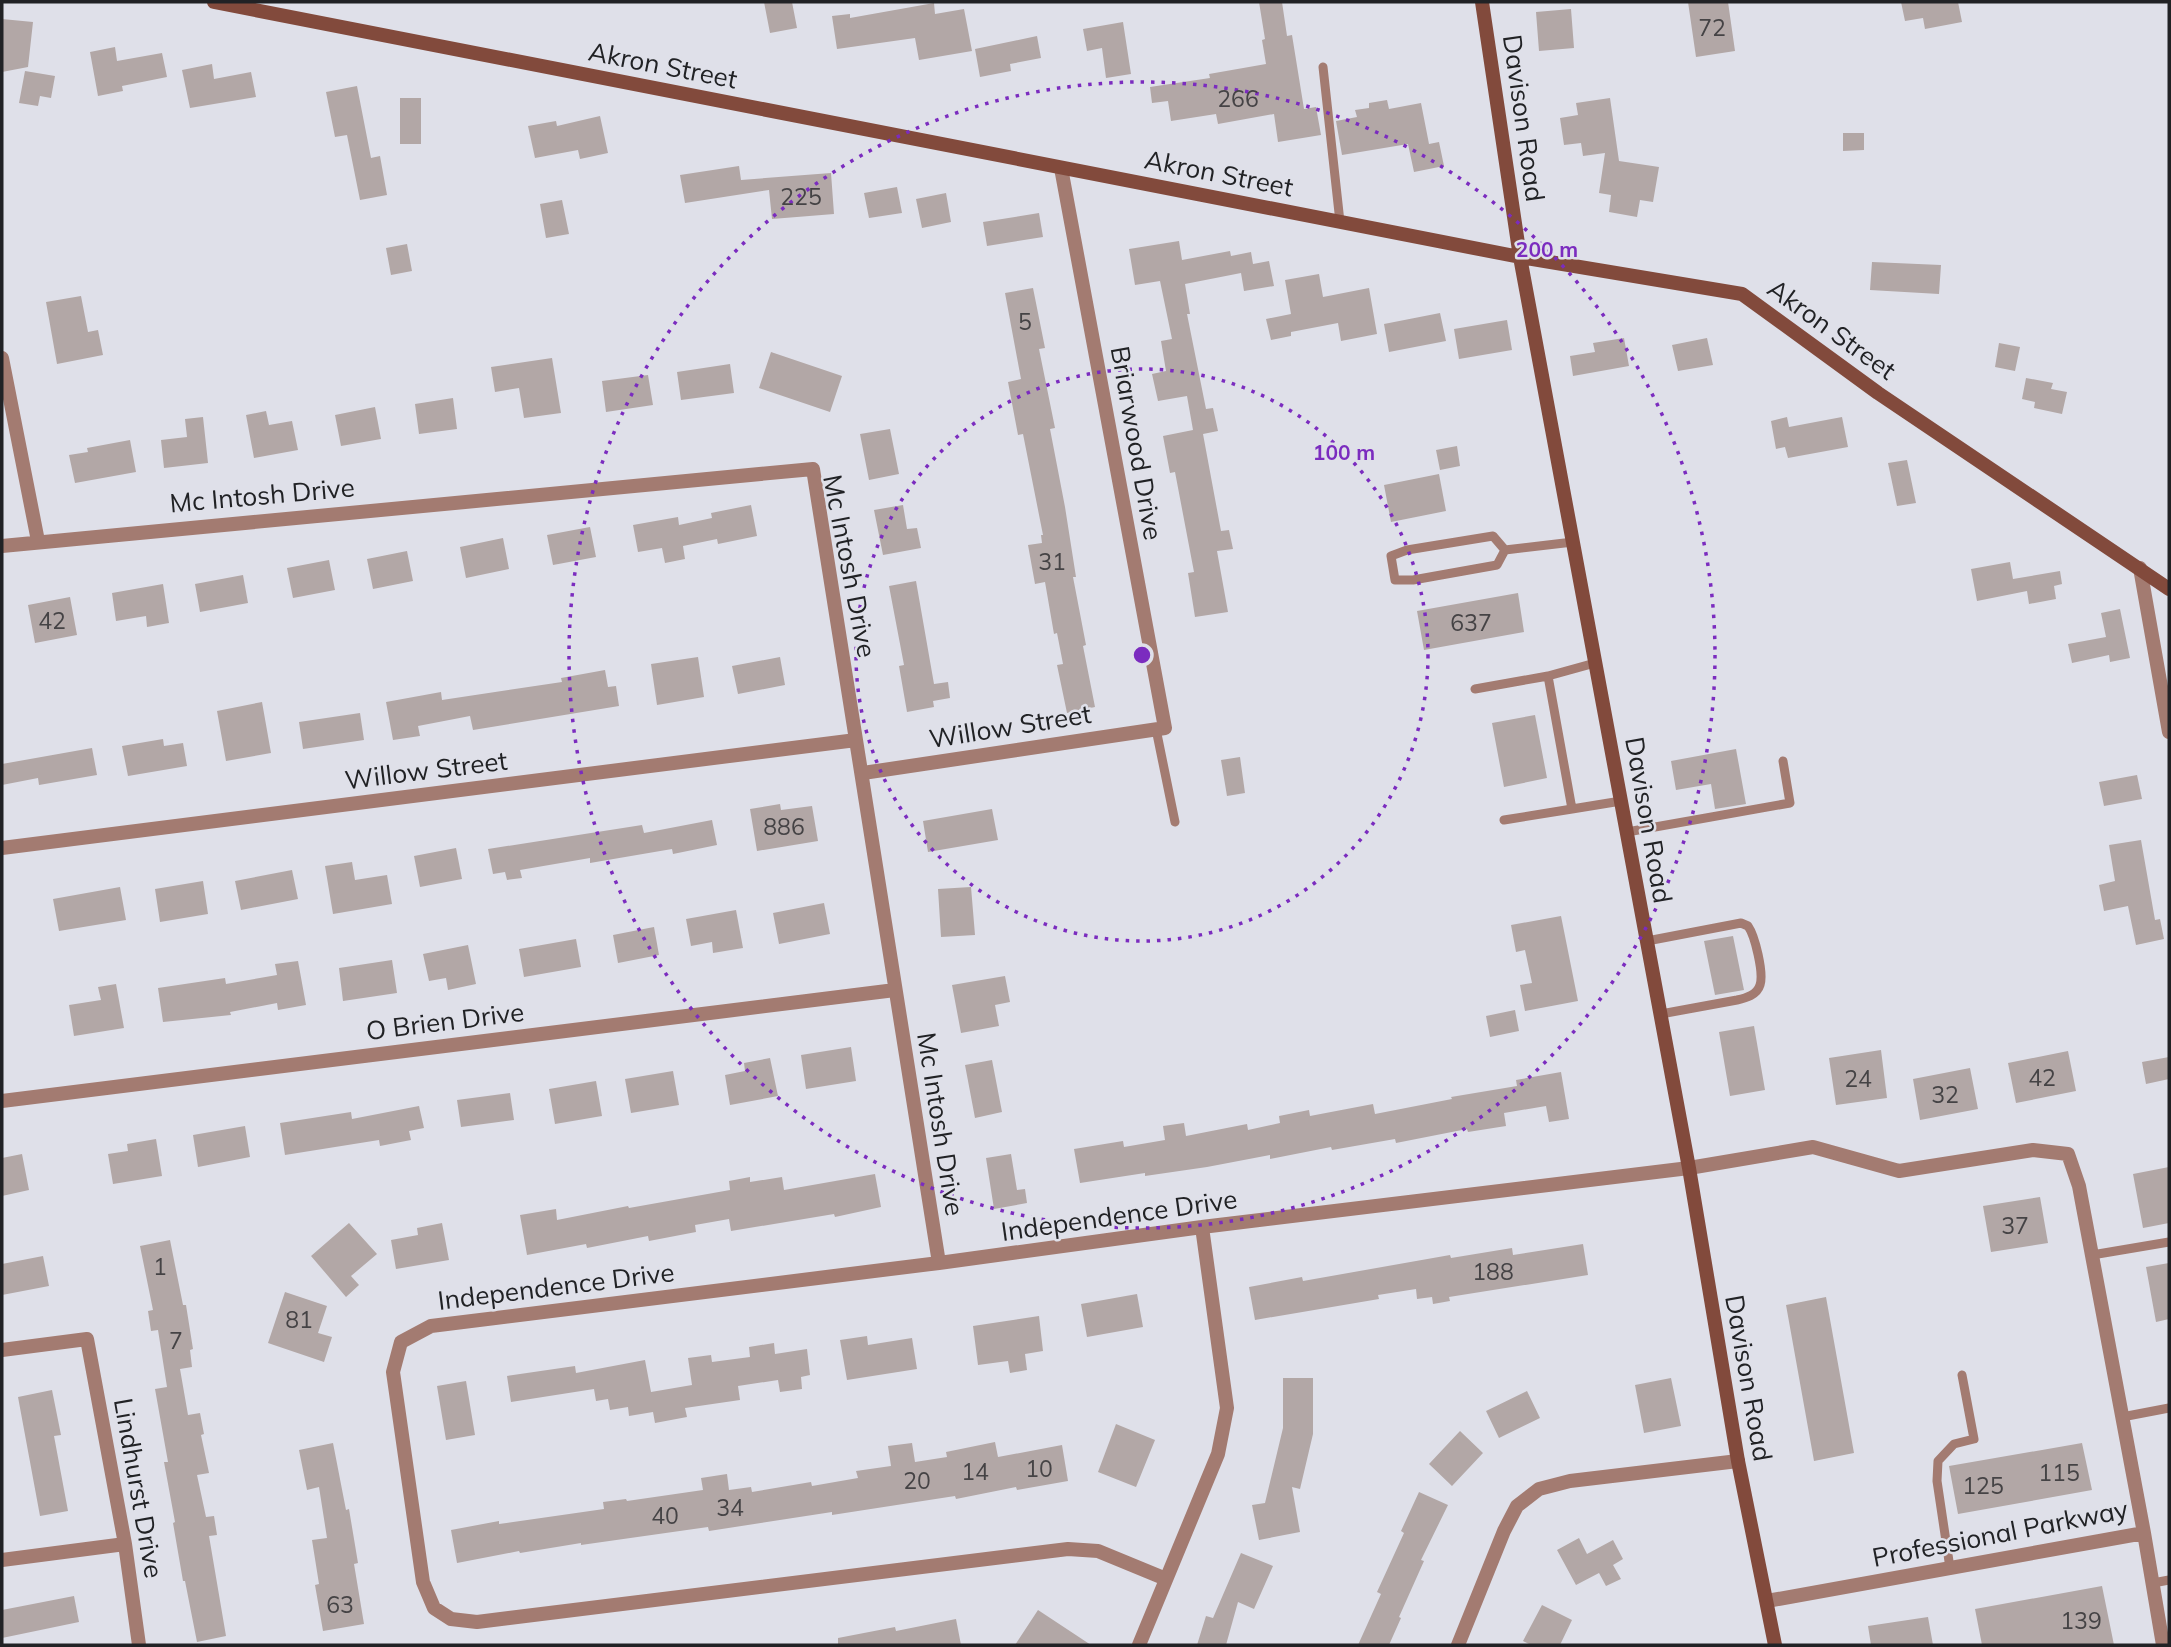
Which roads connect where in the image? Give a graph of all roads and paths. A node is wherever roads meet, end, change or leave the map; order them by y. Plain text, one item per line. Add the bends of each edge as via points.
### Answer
1 (214, 2) edge
2 (1482, 2) edge
3 (1322, 67) dead end
4 (1061, 168) junction
5 (1340, 222) junction
6 (1520, 257) junction
7 (2, 358) edge
8 (38, 541) junction
9 (1573, 542) junction
10 (2, 546) edge
11 (1505, 550) junction
12 (2140, 568) junction
13 (2169, 589) edge
14 (1595, 663) junction
15 (1548, 676) junction
16 (1475, 689) dead end
17 (1160, 729) junction
18 (2169, 732) edge
19 (856, 740) junction
20 (1783, 761) dead end
21 (863, 773) junction
22 (1621, 801) junction
23 (1572, 808) junction
24 (1504, 820) dead end
25 (1175, 822) dead end
26 (1626, 832) junction
27 (2, 848) edge
28 (1647, 941) junction
29 (895, 990) junction
30 (1661, 1014) junction
31 (2, 1101) edge
32 (1689, 1168) junction
33 (1202, 1227) junction
34 (2169, 1242) edge
35 (2092, 1255) junction
36 (939, 1263) junction
37 (2, 1350) edge
38 (1962, 1374) dead end
39 (2169, 1408) edge
40 (2122, 1417) junction
41 (1738, 1461) junction
42 (2144, 1533) junction
43 (125, 1544) junction
44 (2, 1560) edge
45 (1950, 1568) junction
46 (1166, 1578) junction
47 (2169, 1580) edge
48 (2152, 1583) junction
49 (1768, 1601) junction
50 (139, 1645) edge
51 (1139, 1645) edge
52 (1458, 1645) edge
53 (1775, 1645) edge
54 (2163, 1645) edge

1 - 4 main road, Akron Street
2 - 6 main road, Davison Road
3 - 5 lane
4 - 5 main road, Akron Street
4 - 17 street, Briarwood Drive
5 - 6 main road, Akron Street
6 - 9 main road, Davison Road
6 - 12 main road, Akron Street via 1742,294 1878,393
7 - 8 street
8 - 10 street, Mc Intosh Drive
8 - 19 street, Mc Intosh Drive via 813,469
9 - 11 lane
9 - 14 main road, Davison Road
11 - 11 lane via 1493,536 1391,556 1395,580 1413,580 1497,565
12 - 13 main road, Akron Street
12 - 18 street
14 - 15 lane
14 - 22 main road, Davison Road
15 - 16 lane
15 - 23 lane
17 - 21 street, Willow Street
17 - 25 lane
19 - 21 street, Mc Intosh Drive
19 - 27 street, Willow Street
20 - 26 lane via 1790,803
21 - 29 street, Mc Intosh Drive
22 - 23 lane
22 - 26 main road, Davison Road
23 - 24 lane
26 - 28 main road, Davison Road
28 - 30 main road, Davison Road
28 - 30 lane via 1741,923 1755,940 1760,986 1755,992 1737,1000
29 - 31 street, O Brien Drive
29 - 36 street, Mc Intosh Drive
30 - 32 main road, Davison Road
32 - 33 street, Independence Drive
32 - 35 street, Professional Parkway via 1813,1147 1899,1171 2033,1150 2068,1154
32 - 41 main road, Davison Road
33 - 36 street, Independence Drive
33 - 46 street via 1227,1408 1218,1454
34 - 35 lane
35 - 40 street, Professional Parkway
36 - 46 street, Independence Drive via 431,1325 401,1342 393,1372 423,1582 434,1608 451,1619 477,1622 1068,1549 1098,1551
37 - 43 street, Lindhurst Drive via 87,1339
38 - 45 lane via 1974,1439 1954,1444 1938,1461
39 - 40 lane
40 - 42 street, Professional Parkway
41 - 49 main road, Davison Road
41 - 52 street via 1570,1481 1539,1489 1517,1506 1504,1531
42 - 45 street, Professional Parkway
42 - 48 street
43 - 44 street
43 - 50 street, Lindhurst Drive
45 - 49 street, Professional Parkway
46 - 51 street
47 - 48 lane
48 - 54 street
49 - 53 main road, Davison Road

